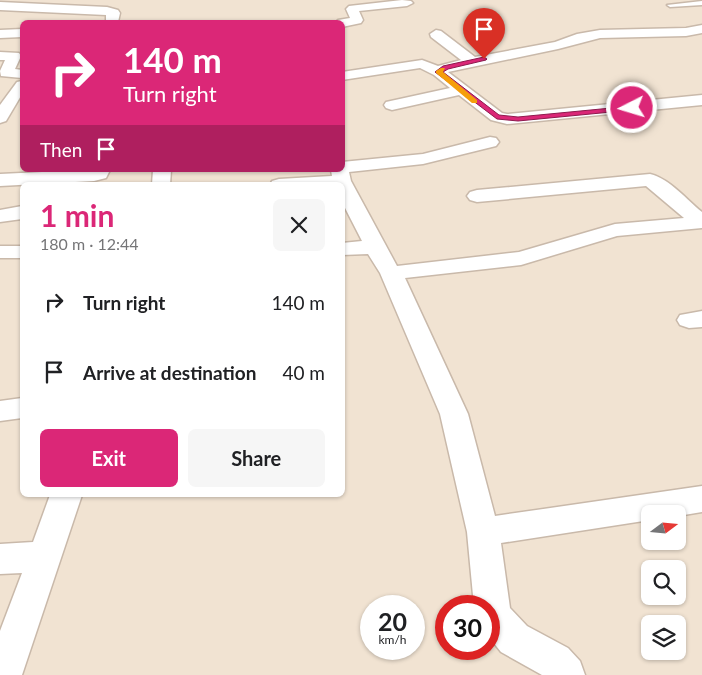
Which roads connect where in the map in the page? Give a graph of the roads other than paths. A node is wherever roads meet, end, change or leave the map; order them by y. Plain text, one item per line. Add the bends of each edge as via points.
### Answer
1 (702, 2) edge
2 (409, 5) edge
3 (670, 5) dead end
4 (0, 6) edge
5 (112, 20) edge
6 (345, 22) edge
7 (702, 29) edge
8 (20, 33) edge
9 (0, 34) edge
10 (436, 34) dead end
11 (0, 56) edge
12 (471, 61) junction
13 (439, 72) junction
14 (20, 74) edge
15 (345, 76) edge
16 (20, 87) edge
17 (702, 89) edge
18 (461, 90) junction
19 (702, 96) edge
20 (702, 100) edge
21 (392, 104) dead end
22 (0, 118) edge
23 (490, 142) dead end
24 (100, 172) edge
25 (341, 173) edge
26 (36, 178) edge
27 (0, 180) edge
28 (294, 182) edge
29 (477, 196) dead end
30 (20, 213) edge
31 (0, 216) edge
32 (702, 222) edge
33 (375, 247) junction
34 (345, 249) edge
35 (0, 252) edge
36 (20, 252) edge
37 (390, 273) junction
38 (20, 408) edge
39 (0, 411) edge
40 (65, 497) edge
41 (702, 499) edge
42 (483, 532) junction
43 (45, 556) junction
44 (0, 559) edge
45 (3, 675) edge
46 (566, 675) edge

1 - 3 lane
2 - 6 street via 353,8 357,20
4 - 5 street via 107,10 114,13
7 - 12 street via 600,34
8 - 9 street
10 - 12 street
11 - 14 street via 14,56 6,73
12 - 13 street
13 - 15 street via 422,64
13 - 18 street
16 - 22 street
17 - 19 street via 696,91
18 - 20 street via 497,117 507,119
18 - 21 street
23 - 25 street via 423,159
24 - 26 street
25 - 28 street
25 - 33 street
26 - 27 street
29 - 32 street via 650,180
30 - 31 street
32 - 37 street via 615,230 521,258
33 - 34 street
33 - 37 street
35 - 36 street
37 - 42 street via 454,414
38 - 39 street
40 - 43 street
41 - 42 street
42 - 46 street via 493,615 514,639 555,661
43 - 44 street
43 - 45 street

